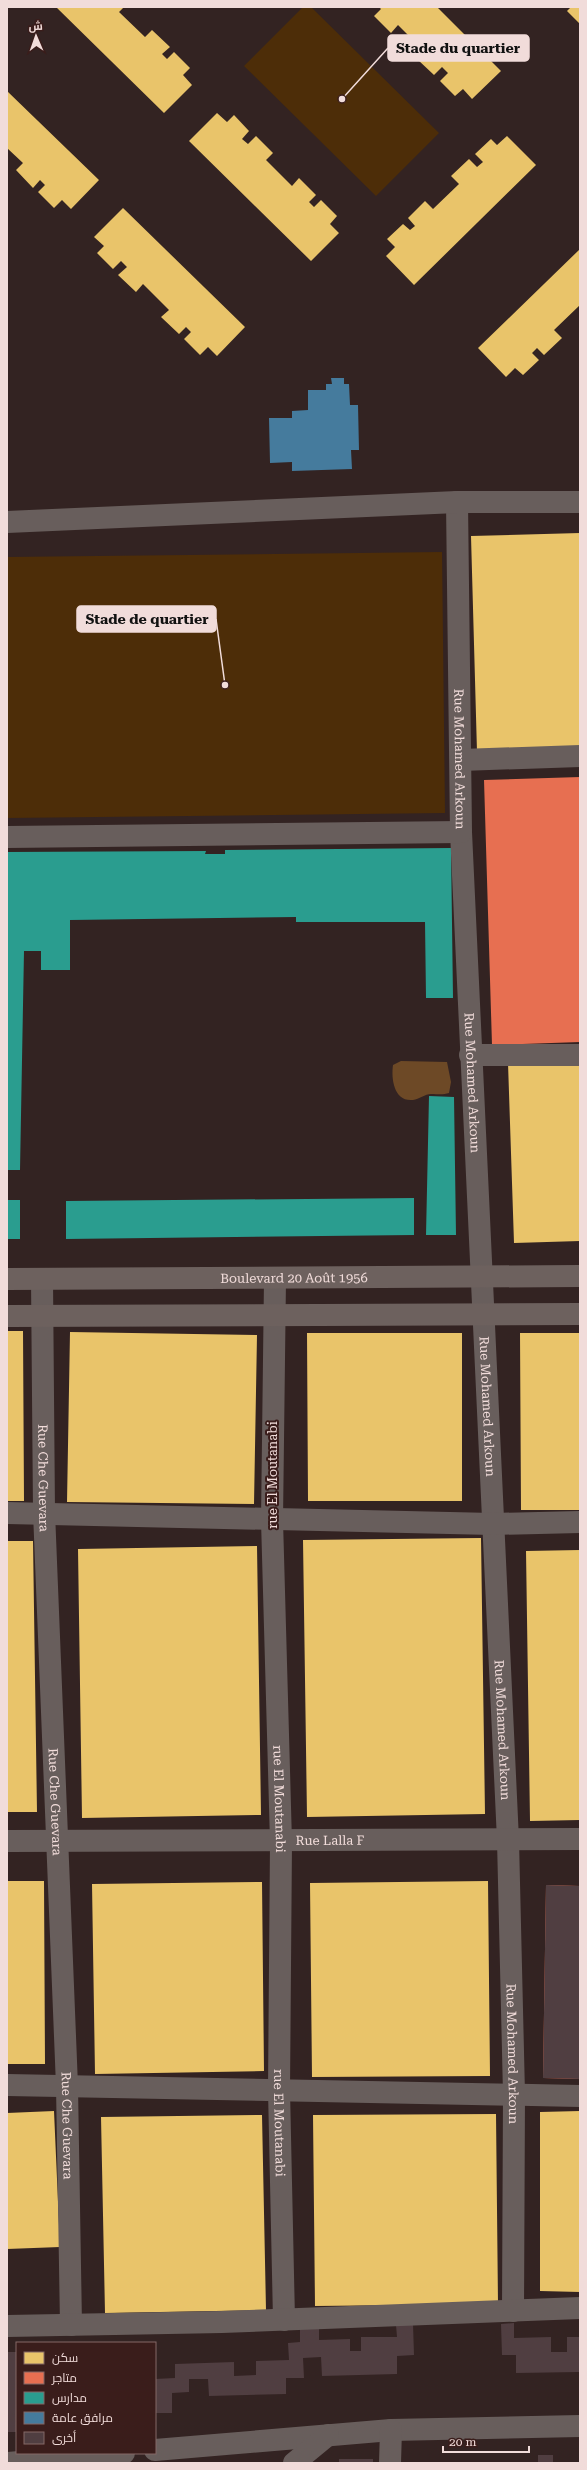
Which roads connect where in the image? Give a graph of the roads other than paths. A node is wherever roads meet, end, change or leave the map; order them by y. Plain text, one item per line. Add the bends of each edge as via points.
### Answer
1 (457, 502) junction
2 (580, 502) edge
3 (7, 522) edge
4 (580, 756) edge
5 (461, 760) junction
6 (461, 832) junction
7 (7, 837) edge
8 (470, 1055) junction
9 (580, 1055) edge
10 (580, 1276) edge
11 (481, 1278) junction
12 (7, 1279) edge
13 (42, 1279) junction
14 (275, 1279) junction
15 (274, 1314) junction
16 (483, 1314) junction
17 (580, 1314) edge
18 (7, 1316) edge
19 (42, 1316) junction
20 (44, 1512) junction
21 (7, 1513) edge
22 (272, 1520) junction
23 (580, 1522) edge
24 (493, 1524) junction
25 (580, 1839) edge
26 (508, 1840) junction
27 (7, 1841) edge
28 (57, 1841) junction
29 (281, 1842) junction
30 (7, 2086) edge
31 (67, 2086) junction
32 (279, 2090) junction
33 (514, 2094) junction
34 (580, 2096) edge
35 (580, 2308) edge
36 (513, 2311) junction
37 (284, 2320) junction
38 (71, 2325) junction
39 (7, 2326) edge
40 (580, 2426) edge
41 (391, 2430) junction
42 (328, 2435) junction
43 (156, 2450) edge
44 (112, 2454) edge
45 (296, 2462) edge
46 (8, 2463) edge
47 (390, 2463) edge

1 - 2 street
1 - 3 street
1 - 5 street, Rue Mohamed Arkoun
4 - 5 street
5 - 6 street, Rue Mohamed Arkoun
6 - 7 street
6 - 8 street, Rue Mohamed Arkoun
8 - 9 street
8 - 11 street, Rue Mohamed Arkoun
10 - 11 street, Boulevard 20 Août 1956
11 - 14 street, Boulevard 20 Août 1956
11 - 16 street, Rue Mohamed Arkoun
12 - 13 street, Boulevard 20 Août 1956
13 - 14 street, Boulevard 20 Août 1956
13 - 19 street, Rue Che Guevara
14 - 15 street, rue El Moutanabi
15 - 16 street
15 - 19 street
15 - 22 street, rue El Moutanabi
16 - 17 street
16 - 24 street, Rue Mohamed Arkoun
18 - 19 street
19 - 20 street, Rue Che Guevara
20 - 21 street
20 - 22 street
20 - 28 street, Rue Che Guevara
22 - 24 street
22 - 29 street, rue El Moutanabi
23 - 24 street
24 - 26 street, Rue Mohamed Arkoun
25 - 26 street, Rue Lalla F
26 - 29 street, Rue Lalla F
26 - 33 street, Rue Mohamed Arkoun
27 - 28 street, Rue Lalla F
28 - 29 street, Rue Lalla F
28 - 31 street, Rue Che Guevara
29 - 32 street, rue El Moutanabi
30 - 31 street
31 - 32 street
31 - 38 street, Rue Che Guevara
32 - 33 street
32 - 37 street, rue El Moutanabi
33 - 34 street
33 - 36 street, Rue Mohamed Arkoun
35 - 36 street
36 - 37 street
37 - 38 street
38 - 39 street
40 - 41 street
41 - 42 street
41 - 47 street
42 - 43 street
42 - 45 street
44 - 46 street

